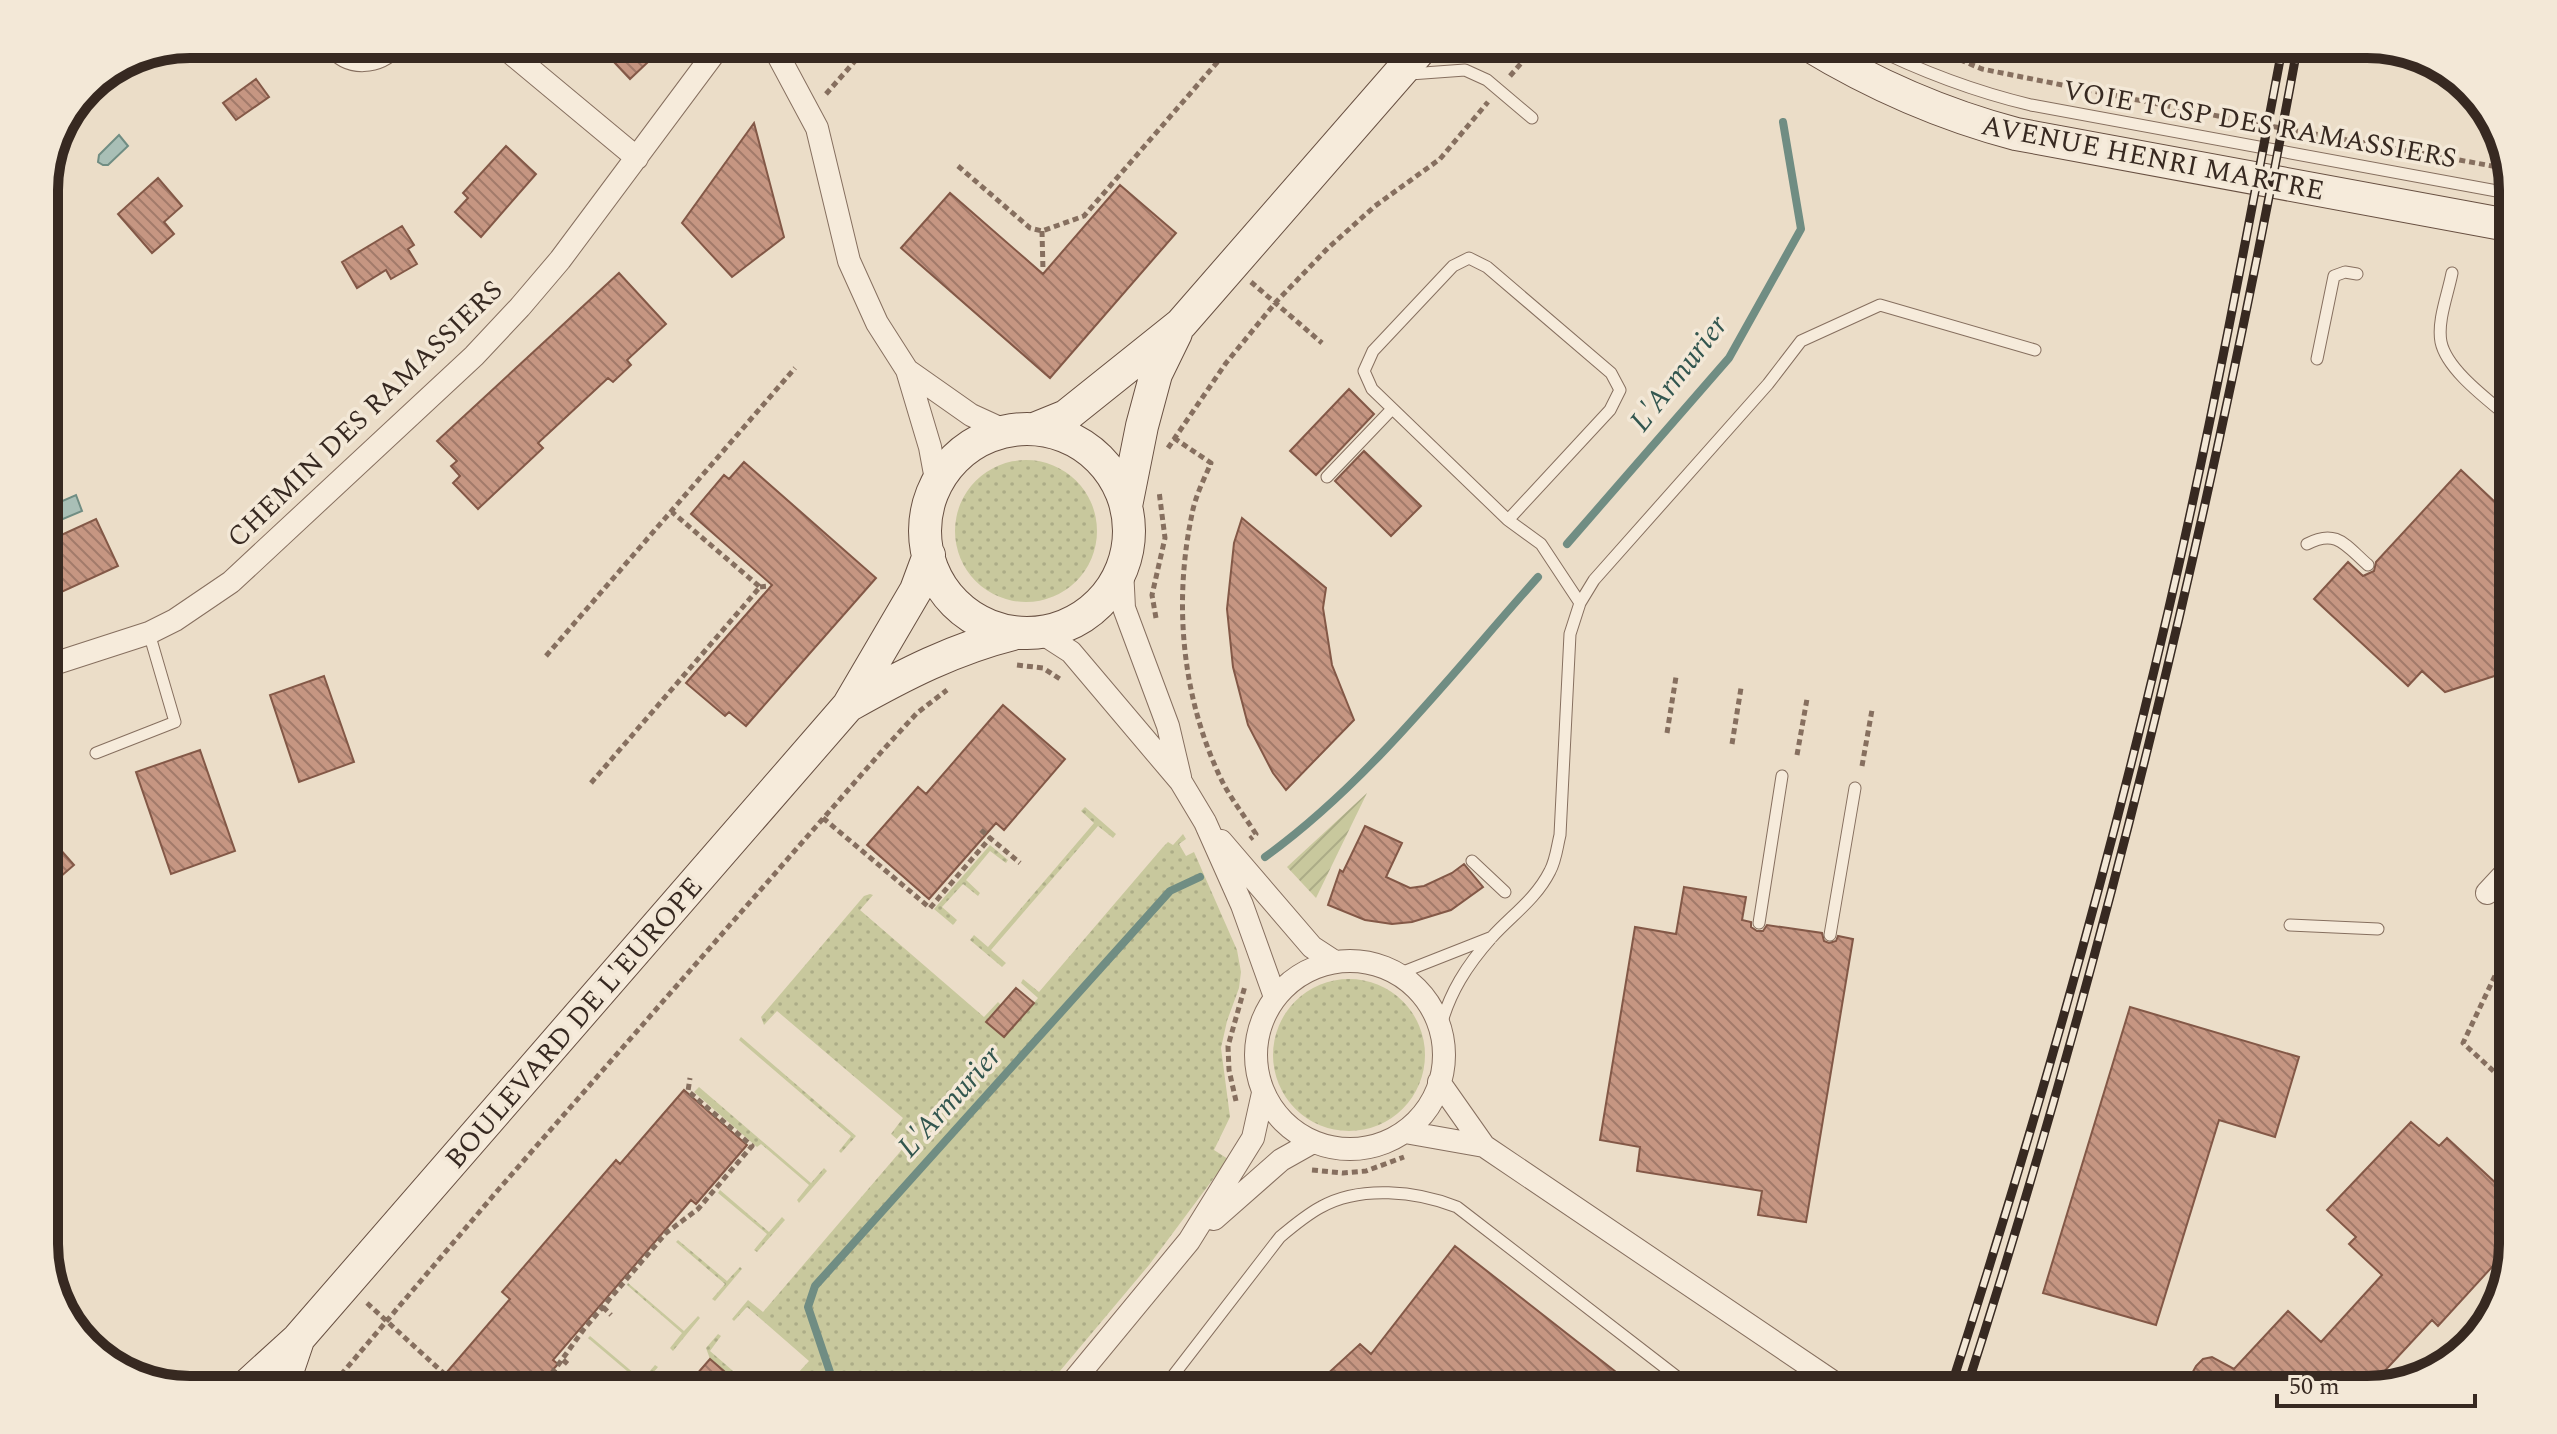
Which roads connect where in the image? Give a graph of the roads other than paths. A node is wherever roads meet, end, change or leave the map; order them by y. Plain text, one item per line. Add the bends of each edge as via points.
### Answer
1 (350, 58) edge
2 (375, 58) edge
3 (517, 58) edge
4 (711, 58) edge
5 (780, 58) edge
6 (1413, 58) edge
7 (1830, 58) edge
8 (1894, 58) edge
9 (1398, 76) junction
10 (1532, 118) dead end
11 (637, 158) junction
12 (2499, 191) edge
13 (2499, 223) edge
14 (2452, 273) dead end
15 (2357, 274) dead end
16 (1181, 324) junction
17 (2035, 350) dead end
18 (2317, 359) dead end
19 (907, 370) junction
20 (2499, 408) edge
21 (1392, 409) junction
22 (1020, 430) junction
23 (1327, 477) dead end
24 (937, 485) junction
25 (1126, 506) junction
26 (1508, 520) junction
27 (2307, 544) dead end
28 (929, 555) junction
29 (2368, 565) dead end
30 (1122, 569) junction
31 (1580, 603) junction
32 (1029, 632) junction
33 (149, 633) junction
34 (58, 662) edge
35 (848, 706) junction
36 (96, 753) dead end
37 (1782, 776) dead end
38 (1181, 782) junction
39 (1855, 788) dead end
40 (1205, 822) junction
41 (1472, 861) dead end
42 (2499, 880) edge
43 (1505, 892) dead end
44 (2487, 893) road end
45 (1759, 923) dead end
46 (2290, 925) dead end
47 (2378, 929) dead end
48 (1830, 935) dead end
49 (1493, 937) junction
50 (1335, 962) junction
51 (1398, 974) junction
52 (1275, 997) junction
53 (1440, 1029) junction
54 (1439, 1082) junction
55 (1263, 1093) junction
56 (1405, 1132) junction
57 (1313, 1142) junction
58 (1484, 1146) junction
59 (1189, 1241) junction
60 (298, 1339) junction
61 (257, 1376) edge
62 (286, 1376) edge
63 (1078, 1376) edge
64 (1173, 1376) edge
65 (1676, 1376) edge
66 (1824, 1376) edge

1 - 2 street
3 - 11 street
4 - 11 street, CHEMIN DES RAMASSIERS
5 - 19 street via 817,128 855,280
6 - 9 street, BOULEVARD DE L'EUROPE
7 - 13 street, AVENUE HENRI MARTRE via 1976,123 2032,137
8 - 12 lane, VOIE TCSP DES RAMASSIERS via 1982,93 2031,105
9 - 10 lane via 1465,70 1487,80
9 - 16 street, BOULEVARD DE L'EUROPE
11 - 33 street, CHEMIN DES RAMASSIERS via 560,260 474,356 231,582
14 - 20 lane via 2441,328 2446,357
15 - 18 lane via 2334,276
16 - 22 street, BOULEVARD DE L'EUROPE via 1066,416
16 - 25 street, BOULEVARD DE L'EUROPE via 1156,374
17 - 31 lane via 1880,305 1801,341 1594,580
19 - 22 street via 971,415
19 - 24 street
21 - 23 lane
21 - 26 lane
21 - 26 lane via 1367,381 1367,361 1453,266 1469,258 1487,267 1611,373 1620,390 1617,400
22 - 24 street, BOULEVARD DE L'EUROPE via 980,441 958,456
22 - 25 street, BOULEVARD DE L'EUROPE via 1055,433 1093,452 1113,477
24 - 28 street, BOULEVARD DE L'EUROPE via 926,531
25 - 30 street, BOULEVARD DE L'EUROPE via 1128,538
26 - 31 lane via 1541,544
27 - 29 lane via 2334,537
28 - 32 street, BOULEVARD DE L'EUROPE via 935,575 961,608 978,620
28 - 35 street, BOULEVARD DE L'EUROPE via 916,590
30 - 32 street, BOULEVARD DE L'EUROPE via 1095,607 1069,624
30 - 38 street via 1124,608 1168,726
31 - 49 lane via 1570,634 1560,835 1554,862 1533,897
32 - 35 street, BOULEVARD DE L'EUROPE via 951,652
32 - 38 street via 1071,652
33 - 34 street, CHEMIN DES RAMASSIERS
33 - 36 lane via 175,722
35 - 60 street, BOULEVARD DE L'EUROPE
37 - 45 lane
38 - 40 street
39 - 48 lane
40 - 50 street via 1312,947
40 - 52 street
41 - 43 lane
42 - 44 street
46 - 47 lane
49 - 51 lane
49 - 53 lane via 1455,985
50 - 51 street via 1371,963
50 - 52 street via 1301,974
51 - 53 street via 1424,998
52 - 55 street via 1264,1015 1255,1054
53 - 54 street
54 - 56 street via 1428,1108
54 - 58 street
55 - 57 street via 1287,1126
55 - 59 street via 1253,1138
56 - 57 street via 1354,1149
56 - 58 street
57 - 59 street via 1281,1160
58 - 66 street
59 - 63 street
60 - 61 street, BOULEVARD DE L'EUROPE
60 - 62 street, BOULEVARD DE L'EUROPE
64 - 65 lane via 1291,1228 1337,1200 1394,1193 1457,1207

